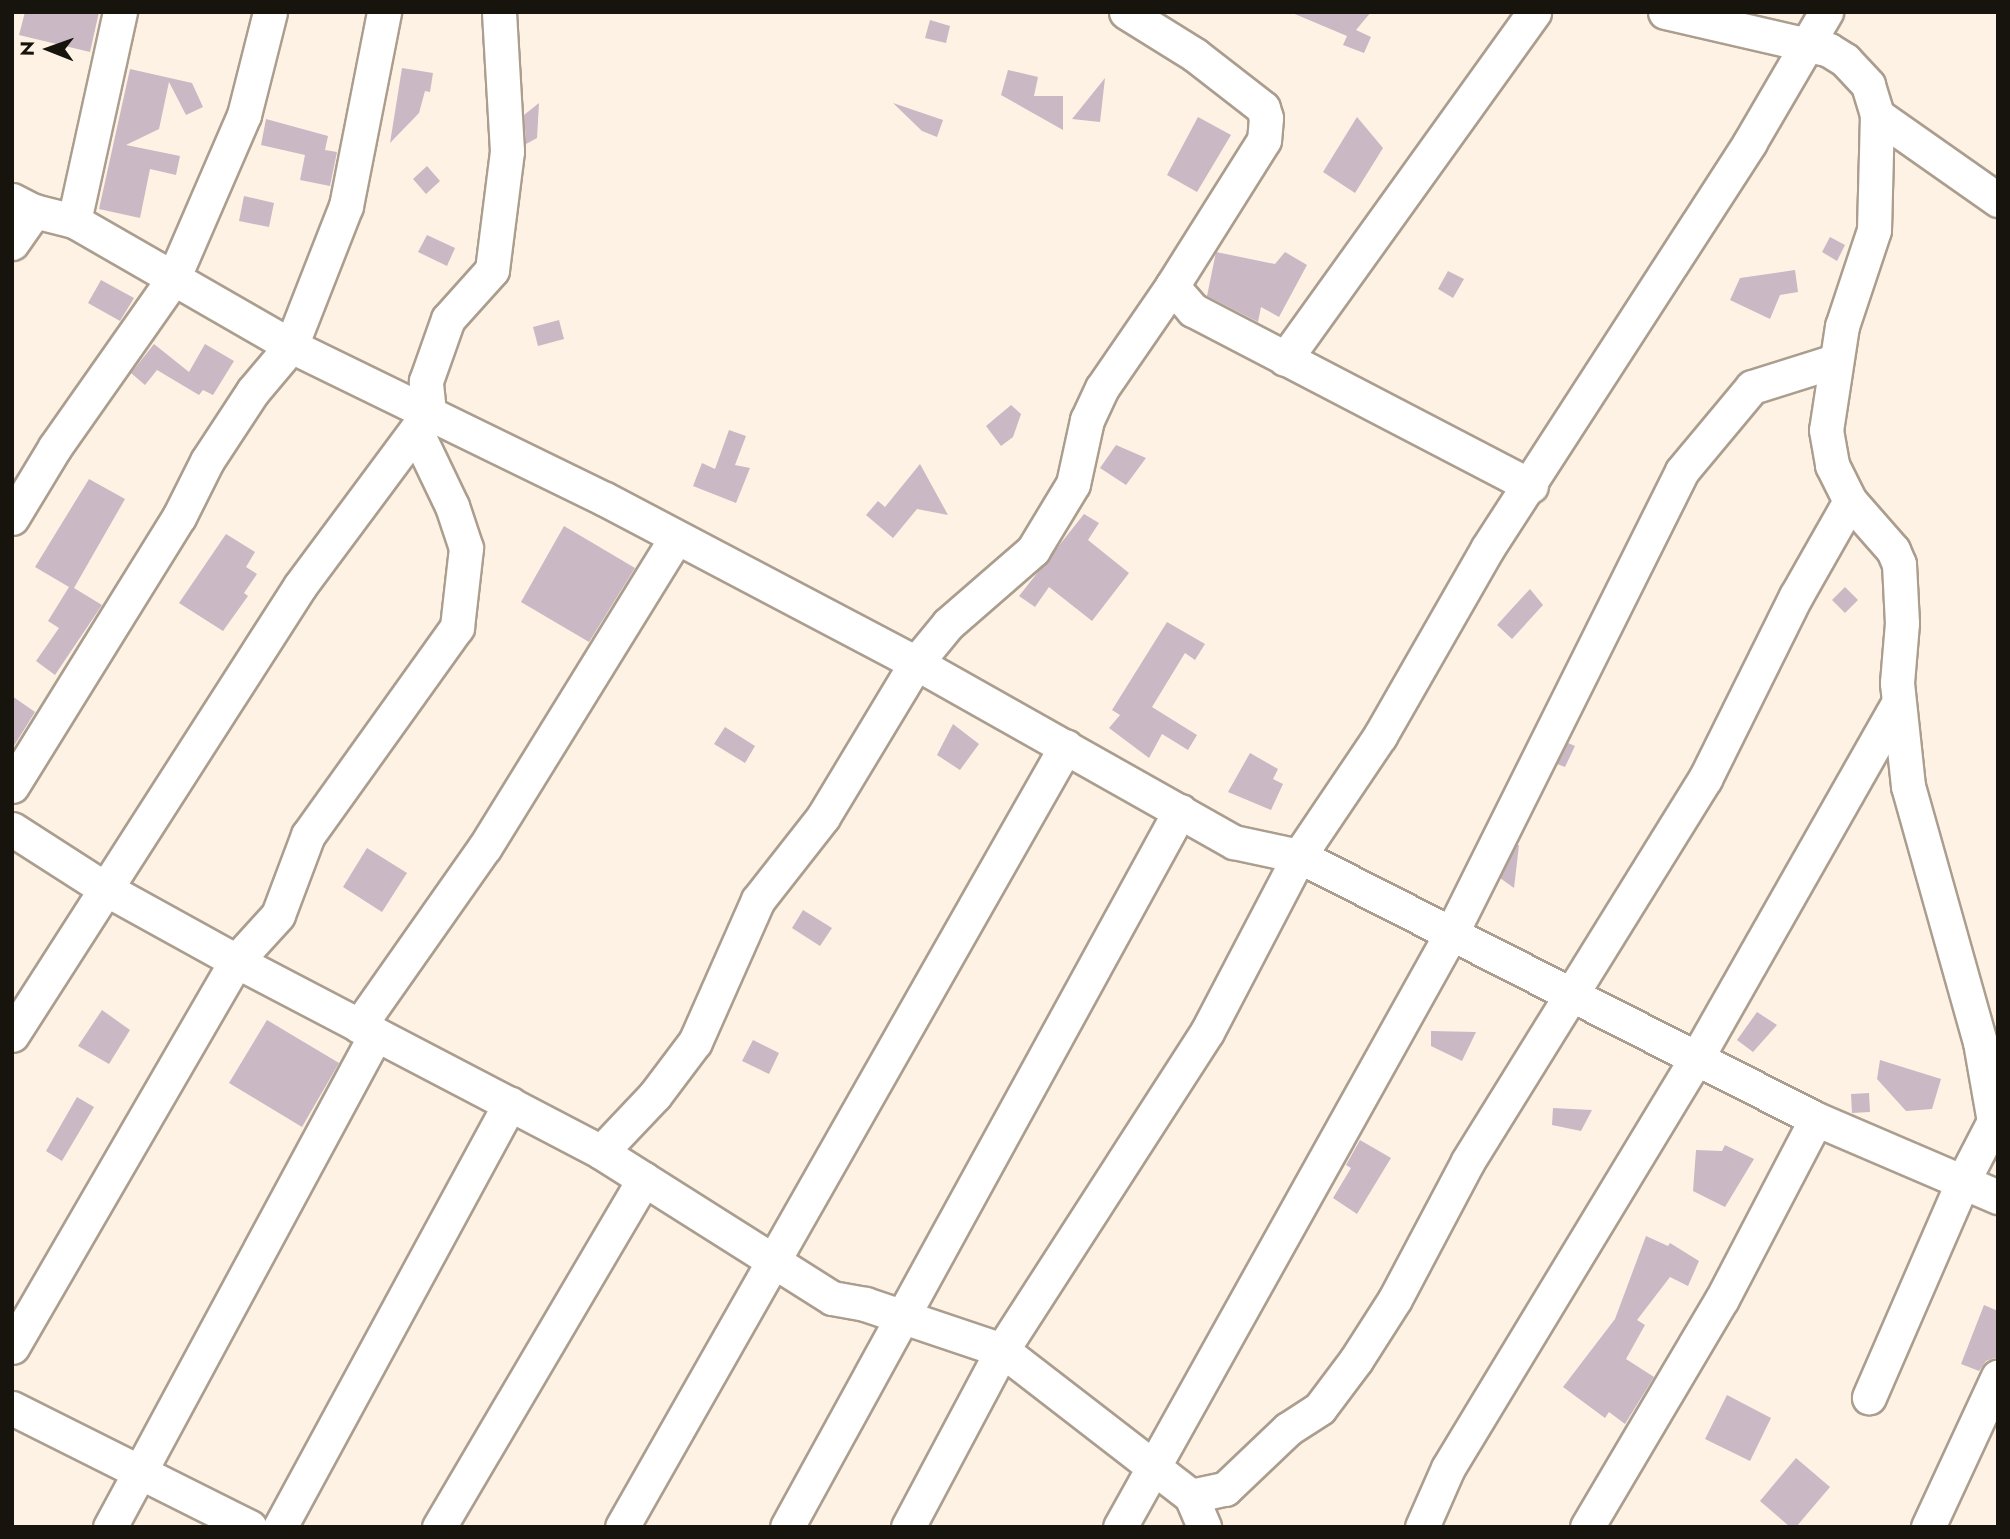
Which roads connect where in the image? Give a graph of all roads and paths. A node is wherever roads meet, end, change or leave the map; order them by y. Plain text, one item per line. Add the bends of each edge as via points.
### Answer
1 (120, 12) edge
2 (270, 12) edge
3 (384, 12) edge
4 (499, 12) edge
5 (1126, 12) edge
6 (1534, 12) edge
7 (1665, 12) edge
8 (1826, 12) edge
9 (1810, 43) junction
10 (1877, 115) junction
11 (1998, 200) edge
12 (23, 206) edge
13 (74, 221) junction
14 (12, 243) edge
15 (173, 279) junction
16 (1172, 286) junction
17 (291, 346) junction
18 (1285, 359) junction
19 (1835, 361) junction
20 (423, 422) junction
21 (1531, 486) junction
22 (1850, 501) junction
23 (12, 518) edge
24 (675, 539) junction
25 (916, 663) junction
26 (1898, 704) junction
27 (1066, 747) junction
28 (12, 786) edge
29 (1180, 811) junction
30 (12, 829) edge
31 (1299, 856) junction
32 (104, 888) junction
33 (1452, 932) junction
34 (236, 961) junction
35 (1570, 991) junction
36 (368, 1030) junction
37 (12, 1035) edge
38 (1696, 1059) junction
39 (510, 1103) junction
40 (1816, 1119) junction
41 (601, 1152) junction
42 (643, 1179) junction
43 (1963, 1181) junction
44 (1998, 1197) edge
45 (773, 1261) junction
46 (902, 1316) junction
47 (12, 1347) edge
48 (1002, 1350) junction
49 (1998, 1376) edge
50 (1869, 1397) dead end
51 (12, 1408) edge
52 (1153, 1468) junction
53 (139, 1472) junction
54 (1204, 1494) junction
55 (110, 1527) edge
56 (250, 1527) edge
57 (280, 1527) edge
58 (439, 1527) edge
59 (622, 1527) edge
60 (787, 1527) edge
61 (908, 1527) edge
62 (1120, 1527) edge
63 (1204, 1527) edge
64 (1222, 1527) edge
65 (1422, 1527) edge
66 (1587, 1527) edge
67 (1927, 1527) edge

1 - 13 street
2 - 15 street via 244,115
3 - 17 street via 346,206
4 - 20 street via 507,151 492,270 448,320 426,382
5 - 16 street via 1195,55 1263,108 1266,118 1264,140
6 - 18 street
7 - 9 street
8 - 9 street
9 - 10 street via 1859,72 1874,97
9 - 21 street
10 - 11 street
10 - 19 street via 1874,230
12 - 13 street
12 - 14 street
13 - 15 street
15 - 17 street
15 - 23 street via 55,447
16 - 18 street via 1193,310
16 - 25 street via 1102,388 1087,420 1073,484 1033,550 948,624
17 - 20 street
17 - 28 street via 253,391 207,461 179,517
18 - 21 street
19 - 22 street via 1826,430 1832,465
19 - 33 street via 1752,387 1682,471
20 - 24 street via 606,499
20 - 32 street via 300,586 136,846
20 - 34 street via 466,548 457,627 307,835 278,915
21 - 31 street via 1487,549 1380,736
22 - 26 street via 1893,550 1899,564
22 - 35 street via 1796,596 1705,779
24 - 25 street
24 - 36 street
25 - 27 street
25 - 41 street via 823,817 758,900 695,1042 655,1096
26 - 38 street
26 - 43 street via 1908,786 1980,1042 1994,1121
27 - 29 street
27 - 45 street
29 - 31 street via 1234,842
29 - 46 street
30 - 32 street
31 - 33 street
31 - 48 street via 1208,1032
32 - 34 street
32 - 37 street
33 - 35 street
33 - 52 street
34 - 36 street
34 - 47 street
35 - 38 street
35 - 54 street via 1356,1360 1320,1408
36 - 39 street
36 - 53 street
38 - 40 street
38 - 65 street via 1448,1468
39 - 41 street
39 - 57 street
40 - 43 street
40 - 66 street via 1722,1299
41 - 42 street
42 - 45 street
42 - 58 street
43 - 44 street
43 - 50 street
45 - 46 street via 832,1298
45 - 59 street
46 - 48 street
46 - 60 street
48 - 52 street
48 - 61 street
49 - 67 street
51 - 53 street
52 - 54 street
52 - 62 street
53 - 55 street
53 - 56 street
54 - 63 street
54 - 64 street

